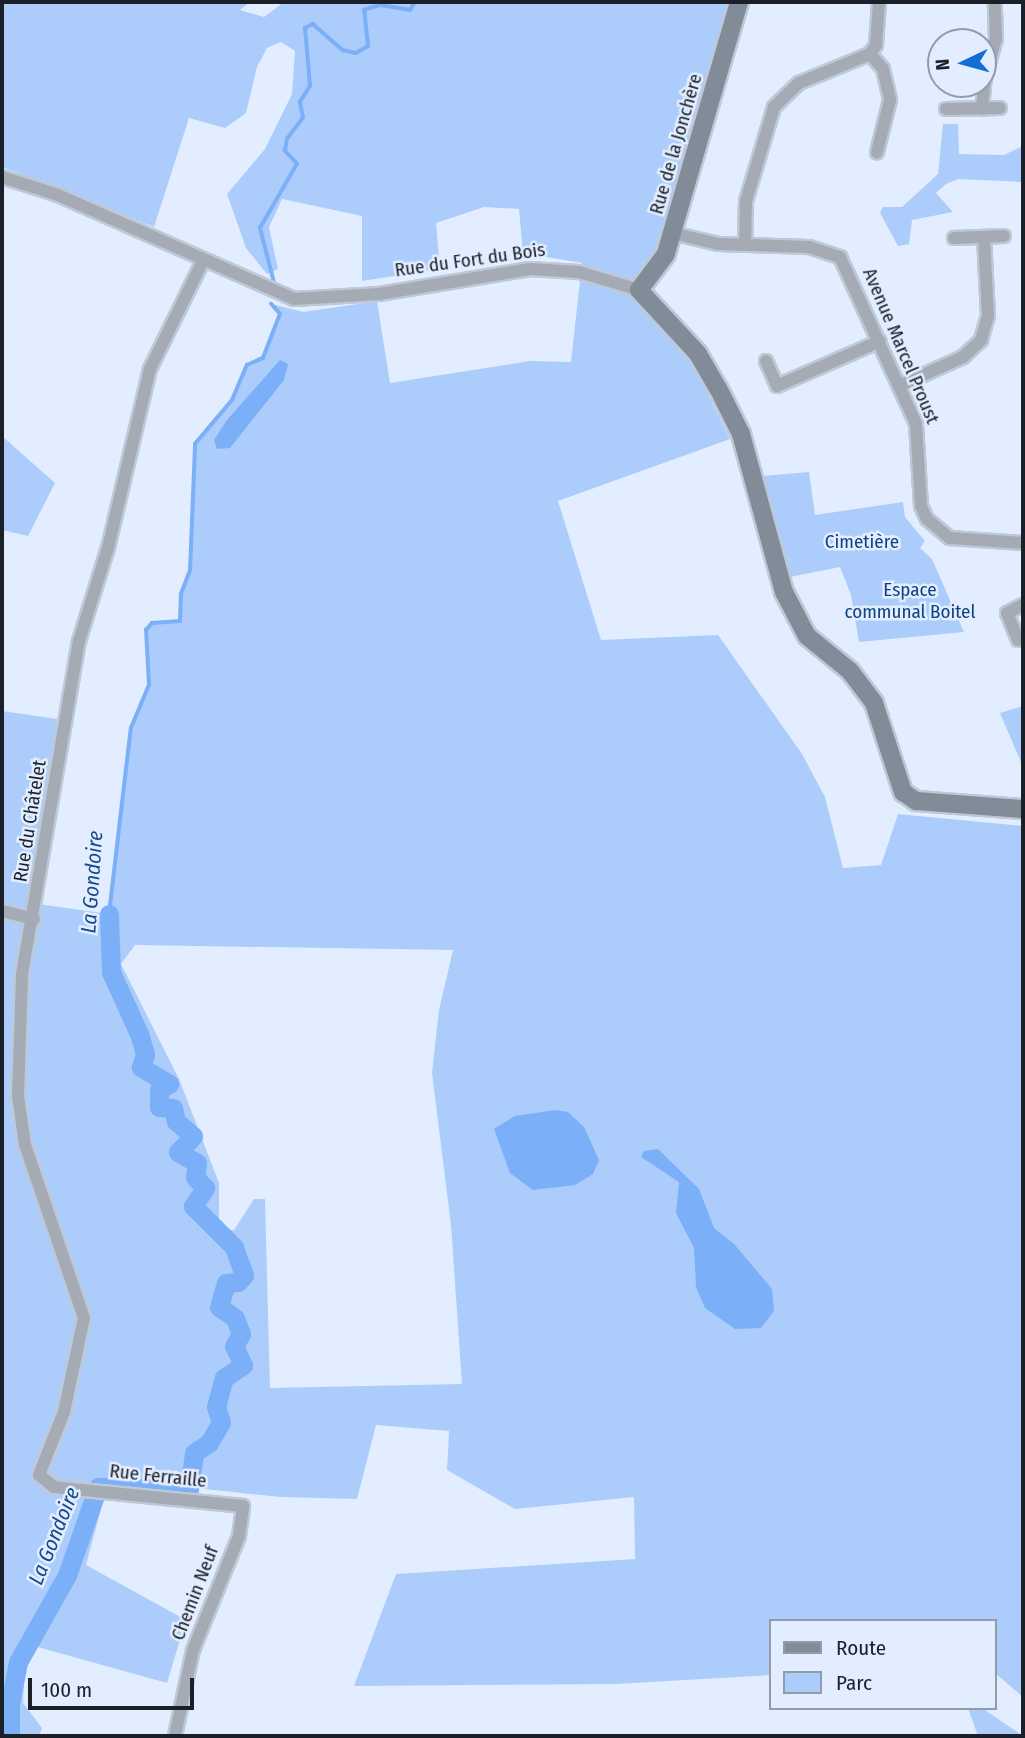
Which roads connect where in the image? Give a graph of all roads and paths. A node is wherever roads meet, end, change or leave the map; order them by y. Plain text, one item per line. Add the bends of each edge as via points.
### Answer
1 (738, 2) edge
2 (879, 2) edge
3 (995, 2) edge
4 (870, 54) junction
5 (1000, 108) dead end
6 (946, 109) dead end
7 (982, 109) junction
8 (877, 152) dead end
9 (2, 177) edge
10 (672, 233) junction
11 (1004, 236) dead end
12 (984, 237) junction
13 (954, 238) dead end
14 (745, 245) junction
15 (203, 261) junction
16 (639, 290) junction
17 (880, 341) junction
18 (766, 361) dead end
19 (901, 385) junction
20 (1023, 542) edge
21 (1023, 605) edge
22 (1018, 640) dead end
23 (1023, 809) edge
24 (2, 911) edge
25 (34, 919) junction
26 (54, 1487) joint
27 (243, 1506) joint
28 (175, 1736) edge

1 - 10 street, Rue de la Jonchère
2 - 4 street via 876,45
3 - 7 street via 996,40
4 - 8 street via 883,69 890,100
4 - 14 street via 799,83 774,107 747,201
5 - 7 street
6 - 7 street
9 - 15 street, Rue du Fort du Bois via 58,195
10 - 14 street, Avenue Marcel Proust
10 - 16 street, Rue de la Jonchère via 653,275
11 - 12 street
12 - 13 street
12 - 19 street via 988,316 981,340 963,357
14 - 17 street, Avenue Marcel Proust via 809,247 840,257
15 - 16 street, Rue du Fort du Bois via 294,299 317,301 530,269 579,272
15 - 25 street, Rue du Châtelet via 150,369 108,548 79,641
16 - 23 street via 698,354 718,388 741,434 784,592 807,636 850,671 874,703 903,792 916,801
17 - 18 street via 777,386
17 - 19 street, Avenue Marcel Proust
19 - 20 street, Avenue Marcel Proust via 919,434 921,506 933,527 950,538
21 - 22 street via 1007,612
24 - 25 street
25 - 26 street, Rue du Châtelet via 21,989 19,1119 84,1318 64,1412 39,1475
26 - 27 street, Rue Ferraille
27 - 28 street, Chemin Neuf via 239,1536 193,1650

